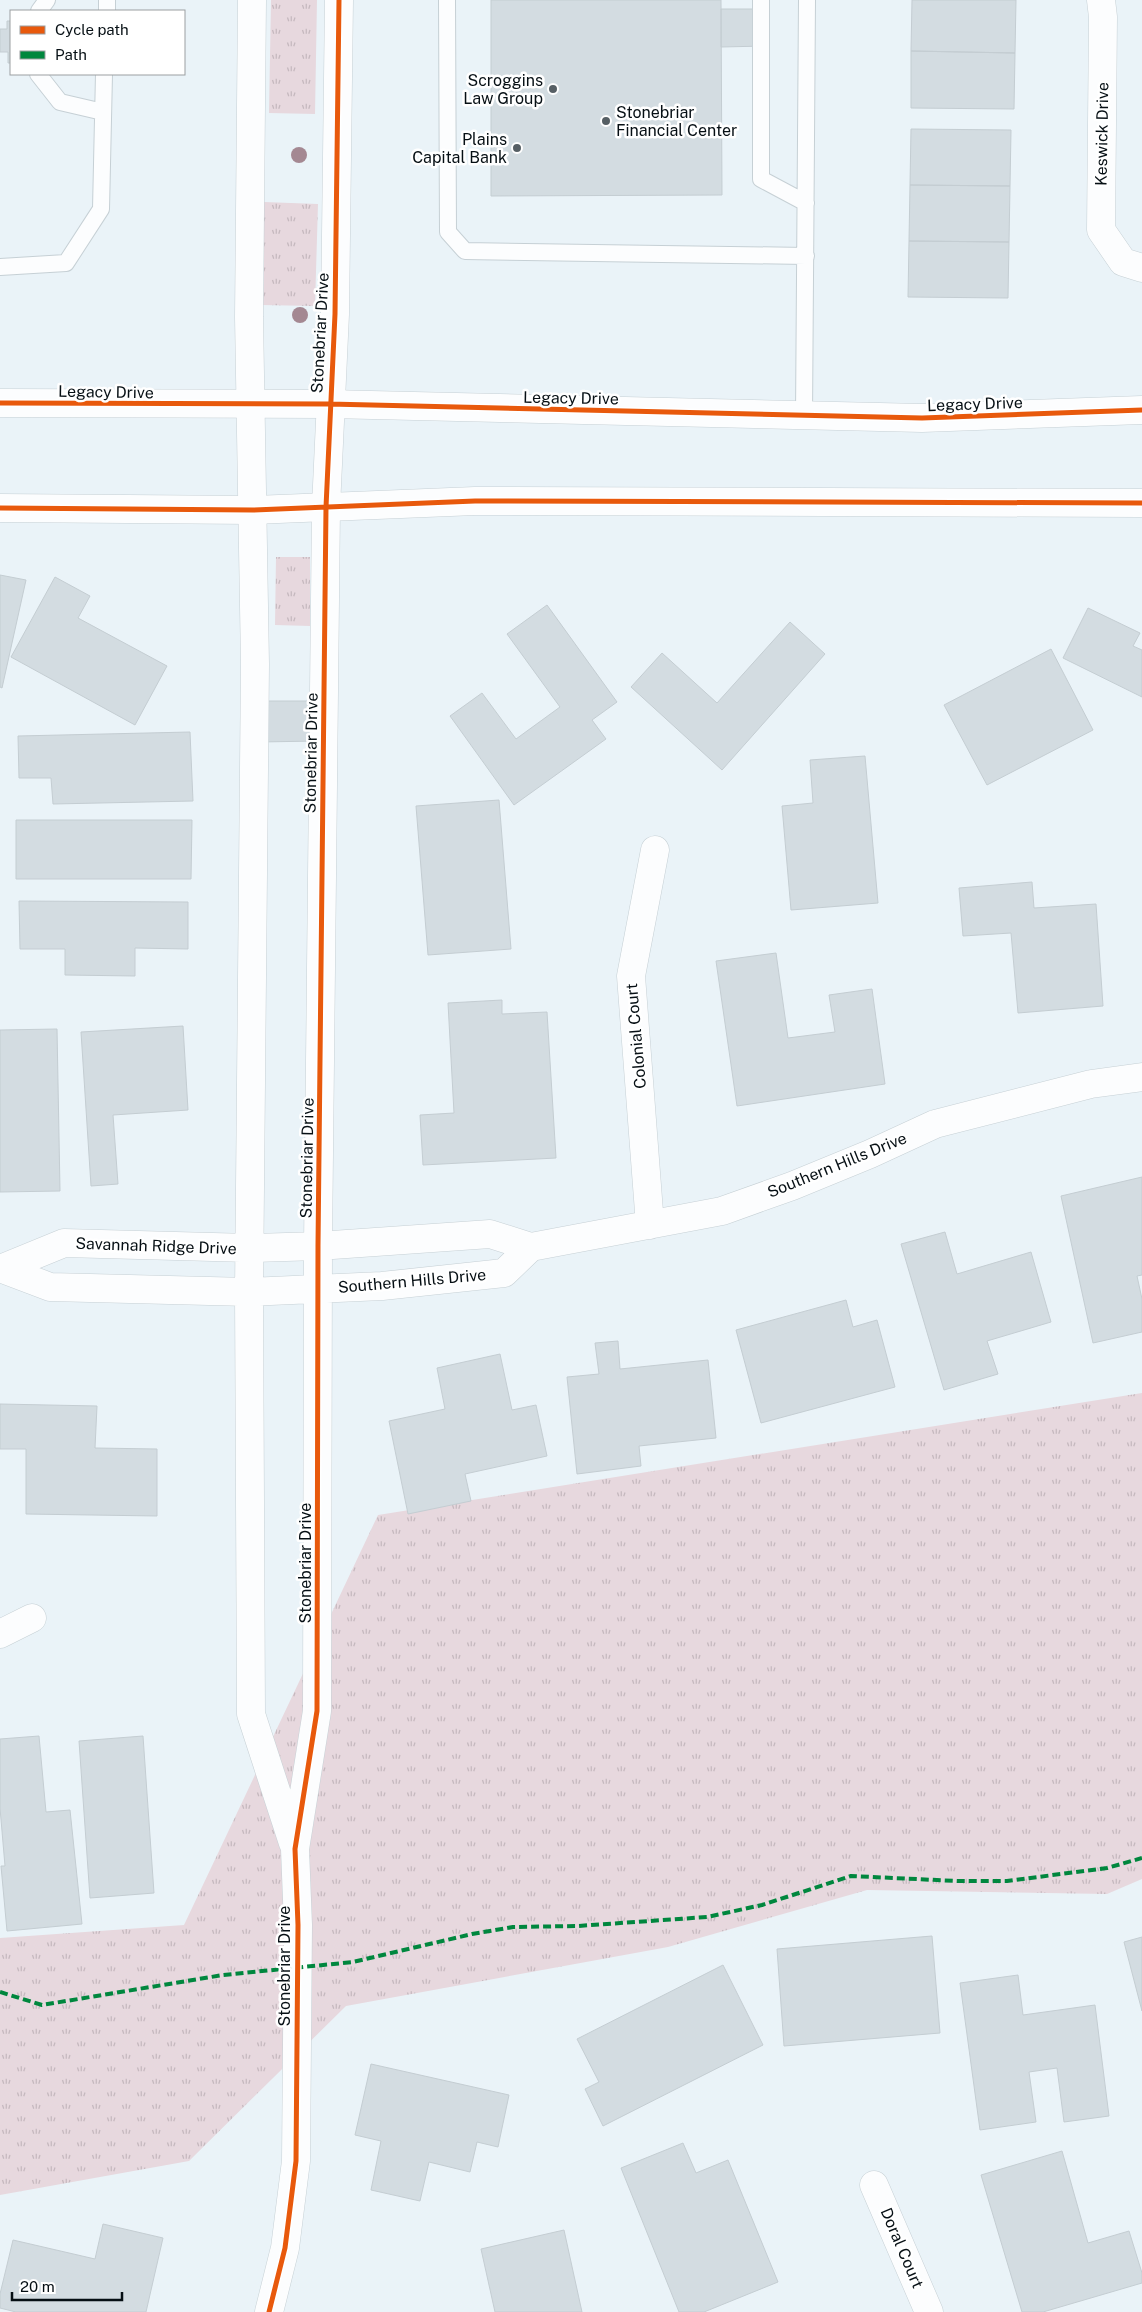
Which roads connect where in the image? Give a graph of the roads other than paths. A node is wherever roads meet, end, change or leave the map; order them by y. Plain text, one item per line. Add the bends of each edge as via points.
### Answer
1 (252, 0) edge
2 (339, 0) edge
3 (447, 0) edge
4 (761, 0) edge
5 (807, 0) edge
6 (1101, 0) edge
7 (39, 75) edge
8 (104, 75) edge
9 (103, 112) junction
10 (806, 203) junction
11 (806, 256) junction
12 (1132, 265) edge
13 (0, 267) edge
14 (0, 403) edge
15 (329, 404) junction
16 (250, 406) junction
17 (1142, 410) edge
18 (804, 416) junction
19 (1142, 503) edge
20 (326, 507) junction
21 (0, 508) edge
22 (253, 510) junction
23 (655, 850) dead end
24 (1142, 1077) edge
25 (650, 1225) junction
26 (318, 1246) junction
27 (531, 1247) junction
28 (250, 1248) junction
29 (283, 1248) joint
30 (2, 1268) edge
31 (318, 1289) junction
32 (284, 1291) joint
33 (249, 1292) junction
34 (32, 1618) dead end
35 (0, 1634) edge
36 (295, 1849) junction
37 (874, 2185) dead end
38 (269, 2312) edge
39 (929, 2312) edge

1 - 16 street, Stonebriar Drive
2 - 15 street, Stonebriar Drive via 335,314
3 - 11 lane via 448,232 465,251
4 - 10 lane via 761,178
5 - 10 lane
6 - 12 street, Keswick Drive via 1101,230
7 - 9 lane via 60,102
8 - 9 lane
9 - 13 lane via 102,209 66,263
10 - 11 lane
11 - 18 lane
14 - 16 street, Legacy Drive
15 - 16 street, Legacy Drive
15 - 18 street, Legacy Drive
15 - 20 street, Stonebriar Drive
16 - 22 street, Stonebriar Drive
17 - 18 street, Legacy Drive via 922,418
19 - 20 street via 475,500
20 - 22 street
20 - 26 street, Stonebriar Drive
21 - 22 street
22 - 28 street, Stonebriar Drive via 255,712
23 - 25 street, Colonial Court via 631,976
24 - 25 street, Southern Hills Drive via 1091,1084 934,1124 861,1158 730,1208
25 - 27 street, Southern Hills Drive
26 - 27 street, Southern Hills Drive via 490,1234
26 - 29 street, Southern Hills Drive
26 - 31 street, Stonebriar Drive
27 - 31 street, Southern Hills Drive via 504,1273
28 - 29 street, Savannah Ridge Drive
28 - 30 street, Savannah Ridge Drive via 64,1243
28 - 33 street, Stonebriar Drive
30 - 33 street, Savannah Ridge Drive via 50,1287
31 - 32 street, Southern Hills Drive
31 - 36 street, Stonebriar Drive via 317,1711
32 - 33 street, Savannah Ridge Drive
33 - 36 street, Stonebriar Drive via 251,1714
34 - 35 street
36 - 38 street, Stonebriar Drive via 298,1925 296,2160 285,2248
37 - 39 street, Doral Court

